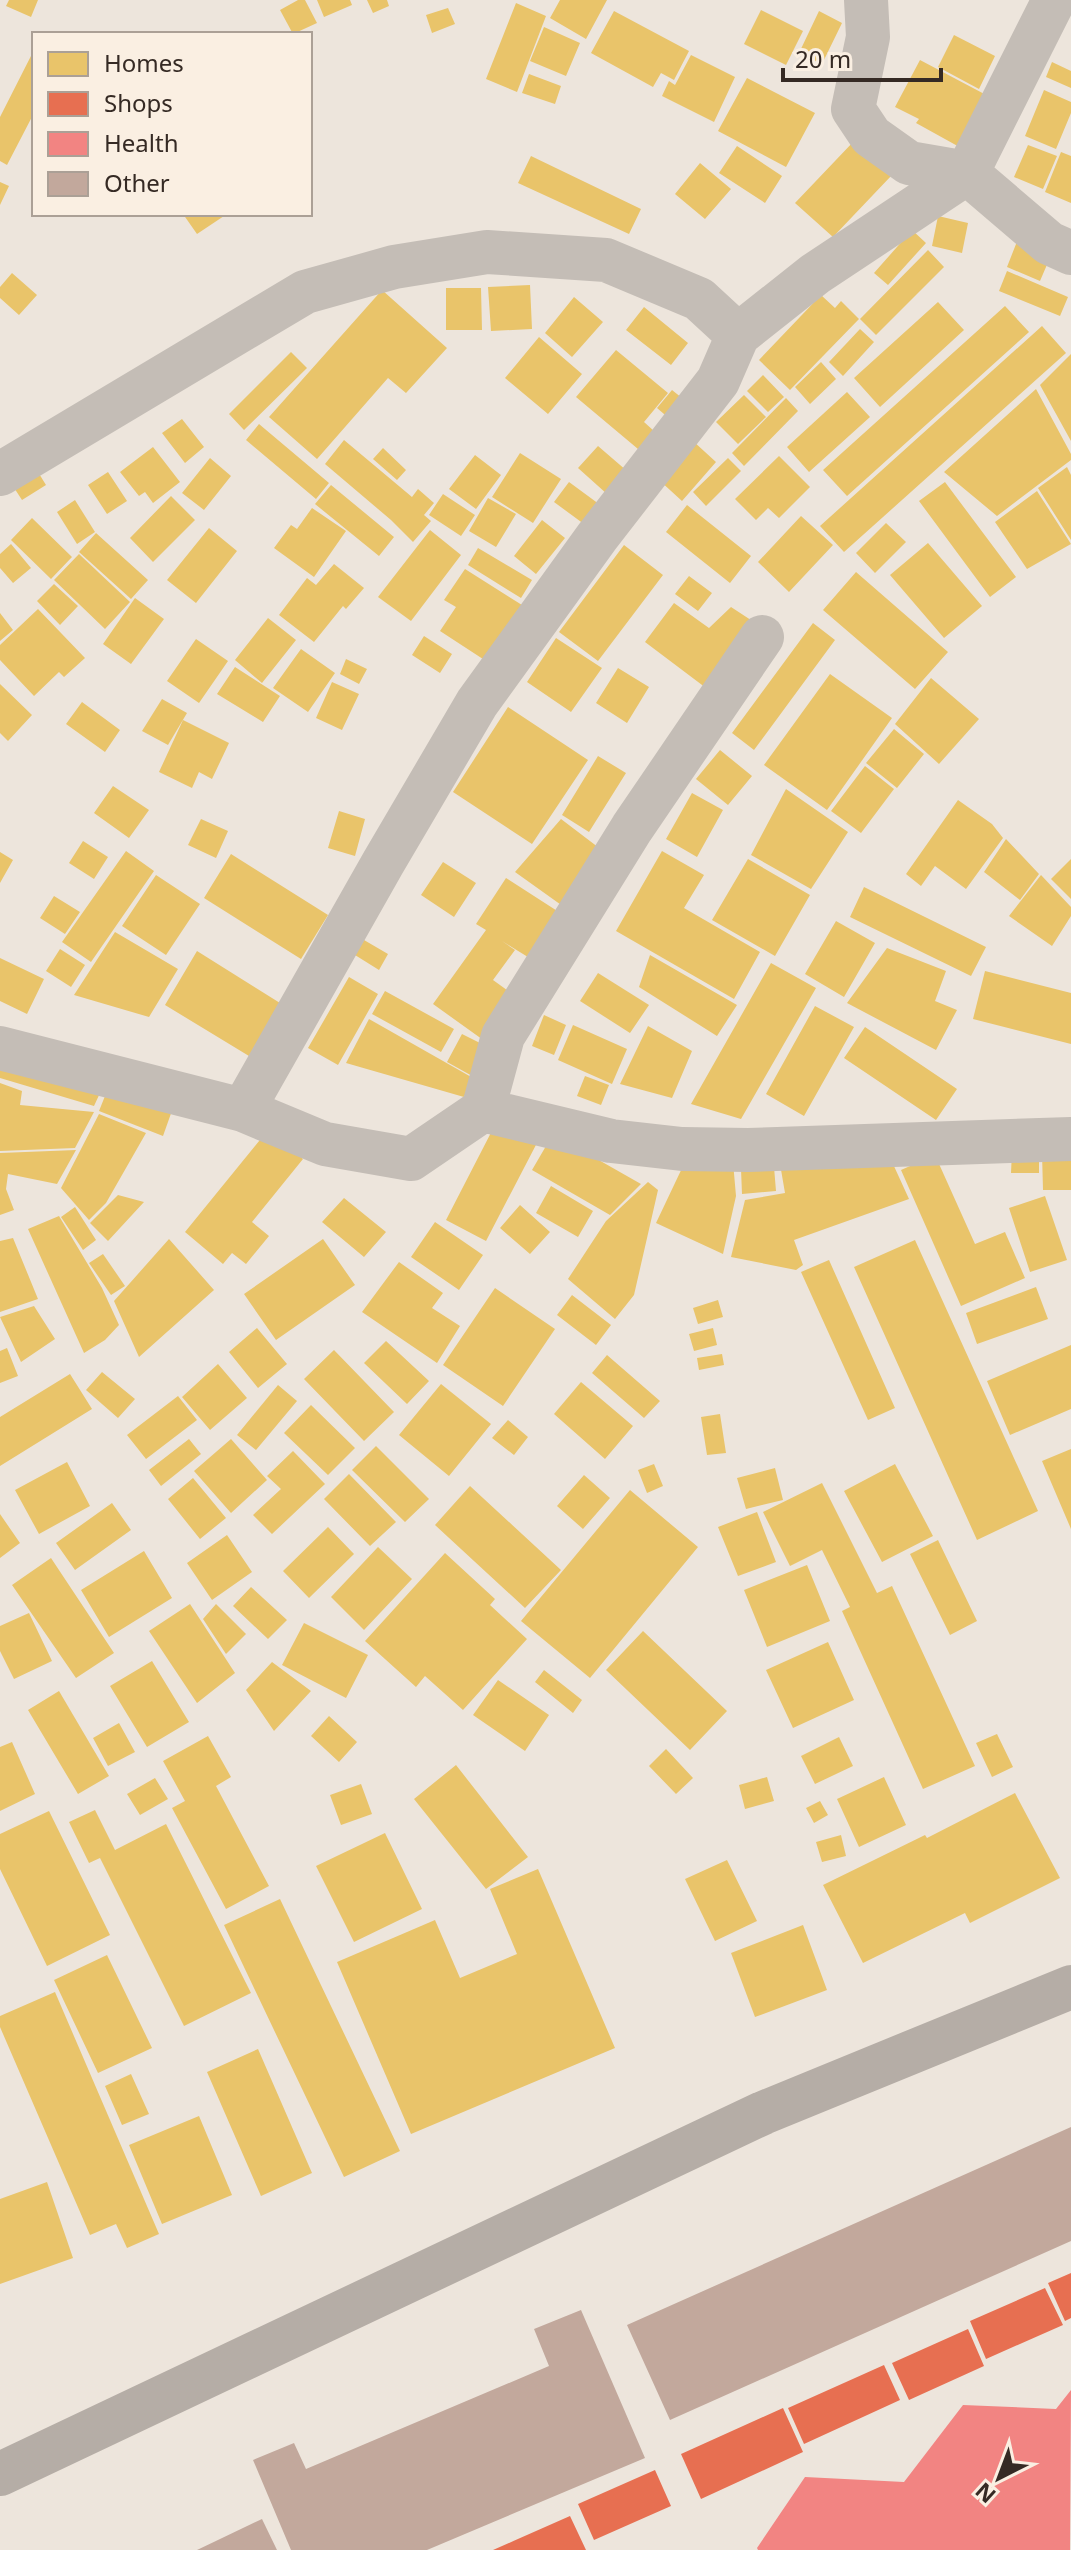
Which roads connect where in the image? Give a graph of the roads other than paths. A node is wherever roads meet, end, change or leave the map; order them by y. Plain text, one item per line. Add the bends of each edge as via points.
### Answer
1 (866, 0) edge
2 (1054, 0) edge
3 (967, 173) junction
4 (1071, 253) edge
5 (738, 335) junction
6 (7, 458) edge
7 (762, 637) dead end
8 (0, 1048) edge
9 (243, 1110) junction
10 (483, 1110) junction
11 (1071, 1139) edge
12 (1071, 1987) edge
13 (16, 2467) edge
14 (0, 2489) edge

1 - 3 street via 868,37 853,109 871,136 909,163
2 - 3 street
3 - 4 street via 1049,243
3 - 5 street via 815,274
5 - 6 street via 699,299 606,260 487,252 394,267 305,292
5 - 9 street via 718,381 477,703
7 - 10 street via 632,828 503,1036
8 - 9 street
9 - 10 street via 325,1144 411,1159
10 - 11 street via 611,1141 682,1149
12 - 13 main road via 763,2113
13 - 14 main road

